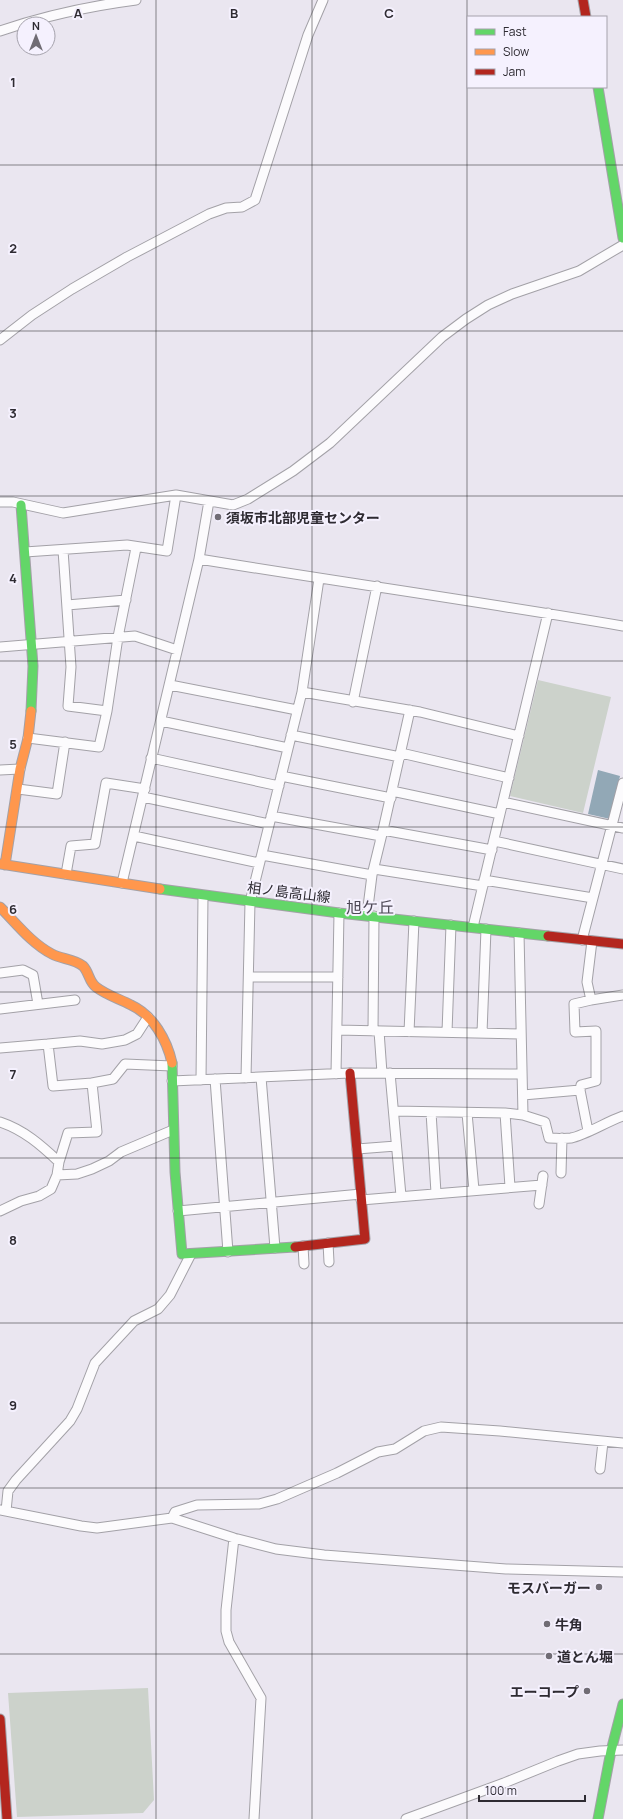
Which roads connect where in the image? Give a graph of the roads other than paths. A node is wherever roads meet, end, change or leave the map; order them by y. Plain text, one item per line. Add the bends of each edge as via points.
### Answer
1 (136, 0) edge
2 (323, 0) edge
3 (583, 0) edge
4 (586, 16) edge
5 (0, 31) edge
6 (598, 88) edge
7 (623, 238) edge
8 (623, 245) edge
9 (0, 340) edge
10 (176, 495) junction
11 (209, 501) junction
12 (0, 502) edge
13 (21, 505) junction
14 (136, 548) junction
15 (63, 550) junction
16 (25, 552) junction
17 (199, 559) junction
18 (319, 579) junction
19 (377, 586) junction
20 (126, 600) junction
21 (66, 605) junction
22 (548, 613) junction
23 (623, 626) edge
24 (118, 637) junction
25 (69, 642) junction
26 (32, 644) junction
27 (0, 647) edge
28 (177, 650) junction
29 (170, 685) junction
30 (302, 692) junction
31 (353, 702) junction
32 (297, 710) junction
33 (410, 710) junction
34 (107, 711) junction
35 (161, 721) junction
36 (291, 735) junction
37 (519, 736) junction
38 (28, 738) junction
39 (65, 742) junction
40 (288, 748) junction
41 (401, 755) junction
42 (151, 758) junction
43 (0, 770) edge
44 (20, 770) junction
45 (281, 776) junction
46 (509, 778) junction
47 (623, 783) edge
48 (279, 786) junction
49 (18, 789) junction
50 (144, 793) junction
51 (392, 795) junction
52 (503, 802) junction
53 (500, 814) junction
54 (270, 820) junction
55 (611, 825) junction
56 (623, 828) edge
57 (382, 833) junction
58 (134, 836) junction
59 (493, 846) junction
60 (260, 859) junction
61 (603, 864) junction
62 (3, 865) edge
63 (623, 869) edge
64 (373, 872) junction
65 (66, 874) junction
66 (122, 883) junction
67 (484, 883) junction
68 (202, 896) junction
69 (593, 898) junction
70 (250, 902) junction
71 (0, 907) edge
72 (339, 913) junction
73 (371, 916) junction
74 (414, 921) junction
75 (451, 925) junction
76 (473, 927) junction
77 (486, 929) junction
78 (519, 933) junction
79 (582, 940) junction
80 (592, 941) junction
81 (623, 944) edge
82 (0, 973) edge
83 (249, 977) junction
84 (338, 977) junction
85 (623, 995) edge
86 (75, 1000) dead end
87 (591, 1000) junction
88 (38, 1004) junction
89 (0, 1009) edge
90 (148, 1017) junction
91 (337, 1030) junction
92 (376, 1031) junction
93 (409, 1032) junction
94 (447, 1032) junction
95 (482, 1033) junction
96 (521, 1034) junction
97 (48, 1044) junction
98 (0, 1048) edge
99 (172, 1066) junction
100 (350, 1073) junction
101 (386, 1073) junction
102 (336, 1074) junction
103 (522, 1074) junction
104 (261, 1077) junction
105 (246, 1078) junction
106 (214, 1079) junction
107 (201, 1080) junction
108 (172, 1081) junction
109 (92, 1083) junction
110 (580, 1090) junction
111 (523, 1095) junction
112 (394, 1112) junction
113 (431, 1112) junction
114 (467, 1113) junction
115 (505, 1114) junction
116 (523, 1115) junction
117 (623, 1116) edge
118 (0, 1122) edge
119 (173, 1130) junction
120 (588, 1131) junction
121 (562, 1138) junction
122 (396, 1146) junction
123 (357, 1149) junction
124 (58, 1162) junction
125 (561, 1173) dead end
126 (57, 1175) junction
127 (510, 1187) junction
128 (474, 1190) junction
129 (436, 1193) junction
130 (401, 1196) junction
131 (361, 1197) junction
132 (271, 1203) junction
133 (540, 1204) dead end
134 (225, 1207) junction
135 (0, 1211) edge
136 (178, 1211) junction
137 (328, 1243) junction
138 (303, 1246) junction
139 (274, 1248) junction
140 (228, 1252) junction
141 (191, 1254) junction
142 (329, 1262) dead end
143 (304, 1264) dead end
144 (603, 1442) junction
145 (623, 1443) edge
146 (600, 1469) dead end
147 (3, 1511) edge
148 (172, 1518) junction
149 (234, 1538) junction
150 (623, 1572) edge
151 (623, 1704) edge
152 (0, 1720) edge
153 (623, 1750) edge
154 (610, 1751) junction
155 (598, 1814) edge
156 (7, 1819) edge
157 (254, 1819) edge
158 (408, 1819) edge
159 (594, 1819) edge

1 - 5 street via 90,7
2 - 9 street via 308,35 255,200 242,207 226,208 209,214 127,257 32,315
3 - 4 main road
6 - 7 main road
8 - 11 street via 579,271 512,294 483,308 442,337 330,443 293,471 241,502 234,504
10 - 11 street
10 - 13 street via 63,513
10 - 14 street via 167,551
11 - 17 street
12 - 13 street
13 - 16 main road
14 - 15 street via 127,545
14 - 20 street
15 - 16 street
15 - 21 street
16 - 26 main road
17 - 18 street
17 - 28 street
18 - 19 street
18 - 30 street
19 - 22 street
19 - 31 street
20 - 21 street
20 - 24 street
21 - 25 street
22 - 23 street
22 - 37 street
24 - 25 street
24 - 28 street via 135,636
24 - 34 street
25 - 26 street
25 - 34 street via 71,667 68,706
26 - 27 street
26 - 38 main road via 33,693
28 - 29 street
29 - 32 street
29 - 35 street
30 - 31 street
30 - 32 street
31 - 33 street
32 - 36 street
33 - 37 street
33 - 41 street
34 - 39 street via 99,747
35 - 40 street
35 - 42 street
36 - 40 street
36 - 41 street
37 - 46 street
38 - 39 street
38 - 44 main road
39 - 49 street via 57,794
40 - 45 street
41 - 46 street
41 - 51 street
42 - 48 street
42 - 50 street
43 - 44 street
44 - 49 main road
45 - 48 street
45 - 51 street
46 - 52 street
47 - 55 street
48 - 54 street
49 - 62 main road
50 - 54 street
50 - 58 street
50 - 65 street via 106,783 95,844 71,846
51 - 53 street
51 - 57 street
52 - 53 street
52 - 55 street
53 - 59 street
54 - 57 street
54 - 60 street
55 - 56 street
55 - 61 street
57 - 59 street
57 - 64 street
58 - 60 street
58 - 66 street
59 - 61 street
59 - 67 street
60 - 64 street
60 - 70 street
61 - 63 street
61 - 69 street
62 - 65 main road, 相ノ島高山線
64 - 67 street
64 - 73 street
65 - 66 main road, 相ノ島高山線
66 - 68 main road, 相ノ島高山線
67 - 69 street
67 - 76 street
68 - 70 main road, 相ノ島高山線
68 - 107 street
69 - 79 street
70 - 72 main road, 相ノ島高山線
70 - 83 street
71 - 90 main road via 26,934 51,954 83,966 94,986 135,1007
72 - 73 main road, 相ノ島高山線
72 - 84 street
73 - 74 main road, 相ノ島高山線
73 - 92 street
74 - 75 main road, 相ノ島高山線
74 - 93 street
75 - 76 main road, 相ノ島高山線
75 - 94 street
76 - 77 main road, 相ノ島高山線
77 - 78 main road, 相ノ島高山線
77 - 95 street
78 - 79 main road, 相ノ島高山線
78 - 96 street
79 - 80 main road, 相ノ島高山線
80 - 81 main road, 相ノ島高山線
80 - 87 street via 587,982
82 - 88 street via 23,970 32,974
83 - 84 street
83 - 105 street
84 - 91 street
85 - 87 street
86 - 88 street
87 - 110 street via 570,1005 575,1032 596,1031 596,1081 581,1085
88 - 89 street
90 - 97 street via 137,1034 125,1040 102,1044 80,1041
90 - 99 main road via 172,1059
91 - 92 street
91 - 102 street
92 - 93 street
92 - 101 street
93 - 94 street
94 - 95 street
95 - 96 street
96 - 103 street
97 - 98 street
97 - 109 street via 52,1086
99 - 108 main road
99 - 109 street via 125,1064 113,1079
100 - 101 street
100 - 102 street
100 - 123 main road
101 - 103 street
101 - 112 street
102 - 104 street
103 - 111 street
104 - 105 street
104 - 132 street
105 - 106 street
106 - 107 street
106 - 134 street
107 - 108 street
108 - 119 main road
109 - 124 street via 97,1132 68,1133
110 - 111 street
110 - 120 street
111 - 116 street
112 - 113 street
112 - 122 street
113 - 114 street
113 - 129 street
114 - 115 street
114 - 128 street
115 - 116 street
115 - 127 street
116 - 121 street via 545,1122 549,1138
117 - 120 street
118 - 124 street via 36,1140
119 - 126 street via 121,1152 109,1162 92,1169 76,1174
119 - 136 main road
120 - 121 street
121 - 125 street
122 - 123 street
122 - 130 street
123 - 131 main road
124 - 126 street
126 - 135 street via 51,1188 39,1196
127 - 128 street
127 - 133 street via 542,1181
128 - 129 street
129 - 130 street
130 - 131 street
131 - 132 street
131 - 137 main road via 365,1239
132 - 134 street
132 - 139 street
134 - 136 street
134 - 140 street
136 - 141 main road via 182,1254
137 - 138 main road
137 - 142 street
138 - 139 main road
138 - 143 street
139 - 140 main road
140 - 141 main road
141 - 147 street via 170,1295 158,1309 134,1320 94,1363 70,1421 16,1480 8,1491
144 - 145 street
144 - 146 street
144 - 148 street via 441,1427 424,1431 395,1449 378,1452 277,1499 259,1504 197,1505 175,1512
147 - 148 street via 96,1528
148 - 149 street
149 - 150 street via 276,1549 324,1555 506,1569
149 - 157 street via 226,1631 229,1642 261,1698
151 - 154 main road
152 - 156 main road
153 - 154 street
154 - 155 main road
154 - 158 street via 578,1754
155 - 159 street

